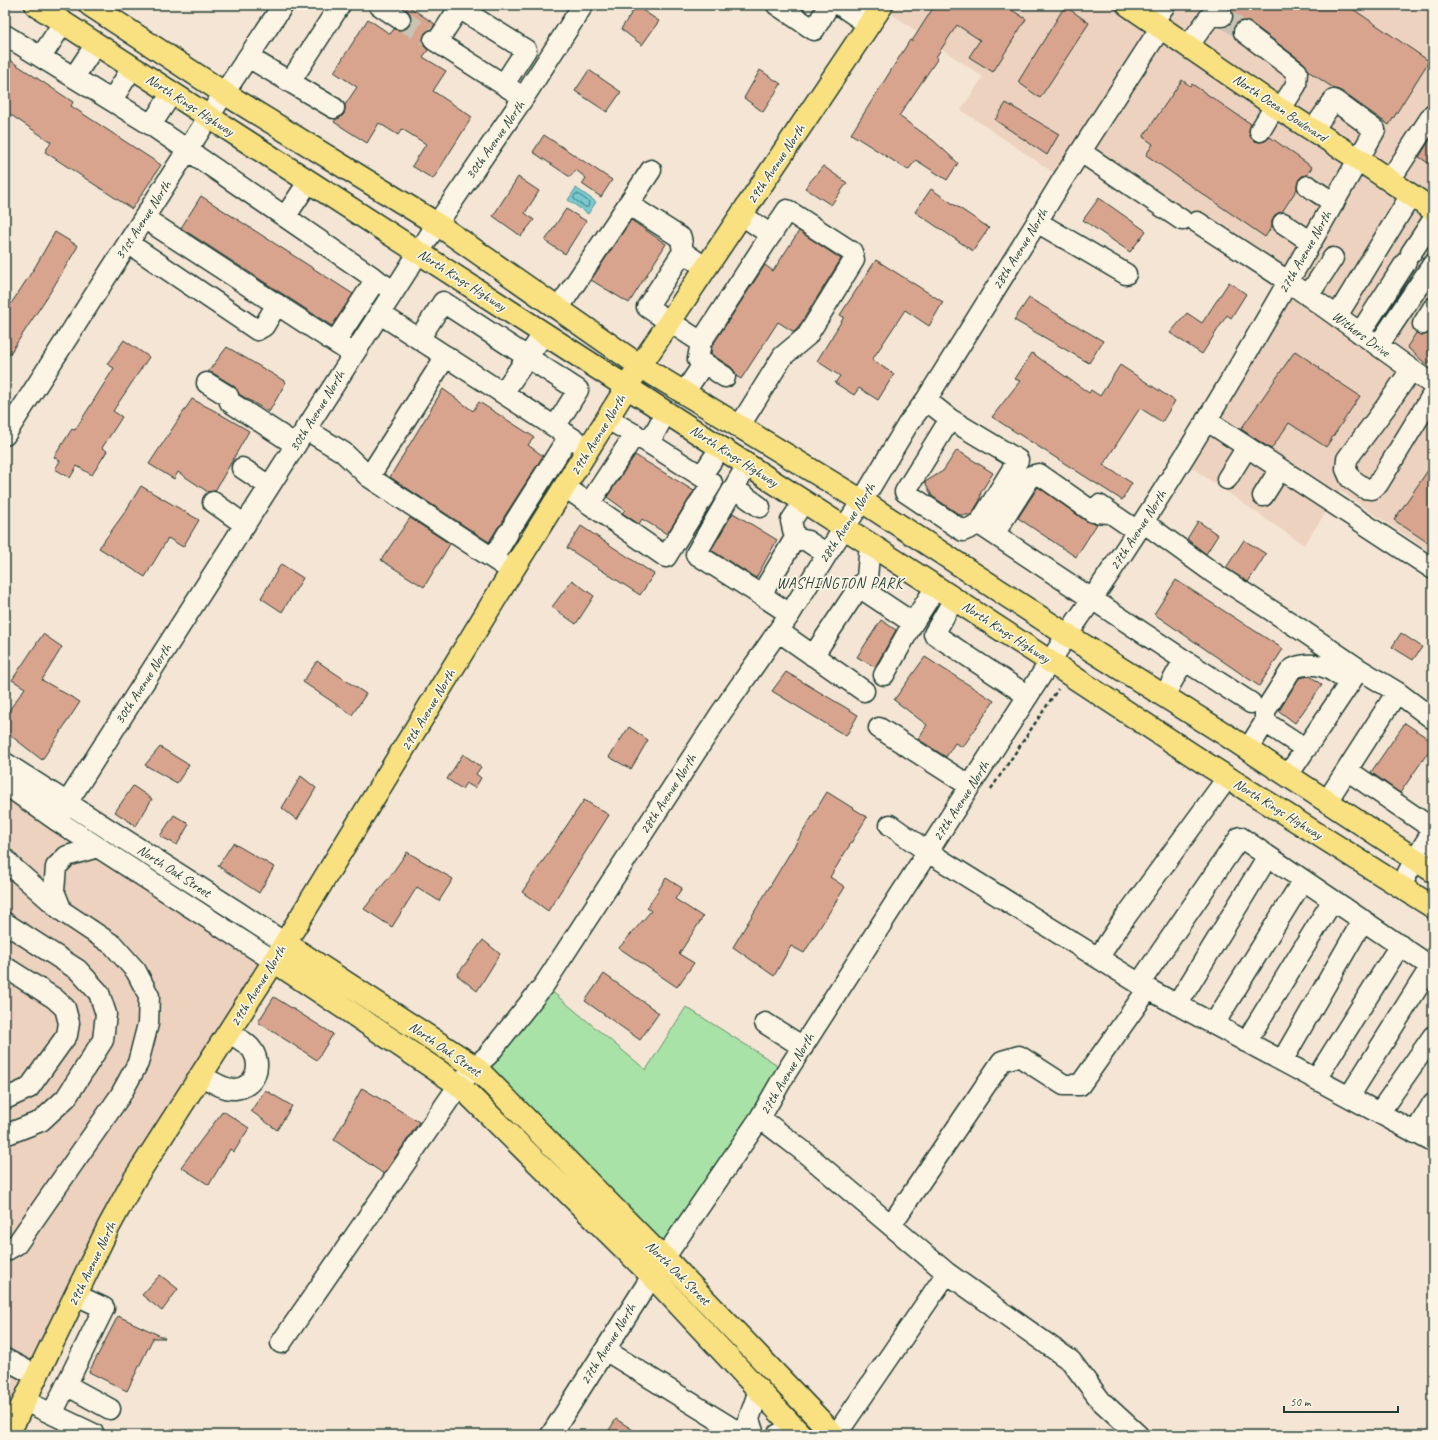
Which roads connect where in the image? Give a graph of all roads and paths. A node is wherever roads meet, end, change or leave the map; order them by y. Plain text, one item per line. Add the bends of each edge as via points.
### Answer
1 (36, 5) edge
2 (90, 5) edge
3 (283, 5) edge
4 (340, 5) edge
5 (379, 5) edge
6 (583, 5) edge
7 (777, 5) edge
8 (829, 5) edge
9 (840, 5) edge
10 (882, 5) edge
11 (1128, 5) edge
12 (1222, 16) dead end
13 (1160, 18) edge
14 (400, 19) tunnel mouth
15 (63, 23) junction
16 (868, 25) junction
17 (1244, 32) tunnel mouth
18 (5, 35) edge
19 (96, 44) junction
20 (1188, 46) junction
21 (41, 57) junction
22 (248, 57) junction
23 (132, 68) junction
24 (74, 77) junction
25 (290, 82) junction
26 (504, 84) junction
27 (224, 93) junction
28 (172, 94) junction
29 (524, 97) junction
30 (112, 100) junction
31 (334, 108) dead end
32 (1278, 108) junction
33 (1433, 114) edge
34 (209, 117) junction
35 (151, 124) junction
36 (1313, 130) junction
37 (1260, 131) dead end
38 (188, 150) junction
39 (1081, 152) junction
40 (1358, 159) junction
41 (651, 170) dead end
42 (1390, 180) junction
43 (309, 182) junction
44 (1308, 186) dead end
45 (1411, 195) junction
46 (1334, 203) junction
47 (628, 204) junction
48 (1433, 210) edge
49 (742, 215) junction
50 (285, 217) junction
51 (144, 218) junction
52 (1433, 220) edge
53 (1037, 222) junction
54 (1283, 223) dead end
55 (437, 224) junction
56 (771, 234) junction
57 (1311, 242) junction
58 (128, 244) junction
59 (418, 252) junction
60 (683, 252) junction
61 (1333, 258) dead end
62 (1433, 264) edge
63 (706, 268) junction
64 (1126, 274) dead end
65 (376, 279) junction
66 (1289, 282) junction
67 (393, 291) junction
68 (1308, 296) junction
69 (277, 304) junction
70 (558, 309) junction
71 (379, 313) junction
72 (1337, 316) junction
73 (670, 323) junction
74 (544, 333) junction
75 (1360, 333) junction
76 (419, 339) junction
77 (335, 342) junction
78 (701, 342) junction
79 (1378, 346) junction
80 (354, 354) junction
81 (446, 356) junction
82 (528, 357) junction
83 (704, 363) junction
84 (640, 366) junction
85 (725, 377) dead end
86 (1427, 379) edge
87 (207, 382) dead end
88 (628, 387) junction
89 (503, 393) junction
90 (684, 393) junction
91 (926, 400) junction
92 (666, 412) junction
93 (608, 419) junction
94 (950, 419) junction
95 (1206, 420) junction
96 (739, 427) junction
97 (562, 432) junction
98 (5, 435) edge
99 (301, 437) junction
100 (642, 439) junction
101 (1247, 447) junction
102 (721, 448) junction
103 (589, 449) junction
104 (1018, 460) junction
105 (747, 465) junction
106 (242, 468) dead end
107 (1280, 469) junction
108 (702, 475) junction
109 (369, 477) junction
110 (1227, 479) dead end
111 (269, 486) junction
112 (566, 487) junction
113 (734, 488) junction
114 (1263, 496) dead end
115 (914, 498) junction
116 (804, 501) junction
117 (862, 501) junction
118 (213, 502) dead end
119 (589, 504) junction
120 (760, 507) dead end
121 (1110, 513) junction
122 (245, 524) junction
123 (898, 525) junction
124 (1140, 526) junction
125 (844, 527) junction
126 (977, 529) junction
127 (795, 538) junction
128 (870, 544) junction
129 (827, 554) junction
130 (944, 555) junction
131 (493, 558) junction
132 (1433, 569) edge
133 (512, 571) junction
134 (859, 587) junction
135 (936, 587) junction
136 (761, 595) junction
137 (954, 599) junction
138 (1092, 600) junction
139 (790, 614) junction
140 (913, 623) junction
141 (778, 632) junction
142 (1067, 635) junction
143 (813, 656) junction
144 (1184, 660) junction
145 (1050, 661) junction
146 (884, 675) dead end
147 (1355, 676) junction
148 (864, 691) dead end
149 (1397, 692) junction
150 (1028, 696) junction
151 (1164, 696) junction
152 (1251, 703) dead end
153 (1433, 719) edge
154 (1265, 722) junction
155 (879, 728) dead end
156 (1248, 749) junction
157 (1306, 749) junction
158 (5, 763) edge
159 (1347, 770) junction
160 (1288, 775) junction
161 (1228, 777) junction
162 (5, 784) edge
163 (970, 786) junction
164 (1327, 801) junction
165 (67, 802) junction
166 (56, 820) junction
167 (890, 825) dead end
168 (1433, 830) edge
169 (98, 847) junction
170 (928, 852) junction
171 (1268, 856) junction
172 (5, 859) edge
173 (1424, 865) edge
174 (1303, 880) junction
175 (1401, 886) junction
176 (1333, 900) junction
177 (1433, 907) edge
178 (62, 911) junction
179 (1363, 920) junction
180 (5, 923) edge
181 (1400, 945) junction
182 (279, 952) junction
183 (1098, 958) junction
184 (1432, 967) edge
185 (5, 968) edge
186 (1144, 986) junction
187 (1177, 1005) junction
188 (765, 1023) dead end
189 (1214, 1024) junction
190 (228, 1032) junction
191 (1433, 1036) edge
192 (1246, 1042) junction
193 (803, 1047) junction
194 (1282, 1061) junction
195 (475, 1067) junction
196 (201, 1075) junction
197 (1316, 1079) junction
198 (459, 1085) junction
199 (1349, 1097) junction
200 (5, 1099) edge
201 (1433, 1103) edge
202 (1379, 1113) junction
203 (760, 1118) junction
204 (1415, 1133) junction
205 (5, 1135) edge
206 (1433, 1142) edge
207 (891, 1225) junction
208 (5, 1251) edge
209 (664, 1258) junction
210 (947, 1273) junction
211 (652, 1276) junction
212 (76, 1296) junction
213 (282, 1343) dead end
214 (605, 1350) junction
215 (5, 1359) edge
216 (37, 1376) junction
217 (66, 1385) junction
218 (759, 1390) junction
219 (25, 1401) junction
220 (110, 1409) dead end
221 (52, 1414) junction
222 (791, 1432) edge
223 (94, 1434) dead end
224 (8, 1435) edge
225 (551, 1435) edge
226 (743, 1435) edge
227 (755, 1435) edge
228 (835, 1435) edge
229 (1138, 1435) edge

1 - 15 main road, North Kings Highway
2 - 27 main road, North Kings Highway
3 - 22 street, 31st Avenue North
4 - 25 street
5 - 14 street
6 - 29 street, 30th Avenue North
7 - 8 street via 814,30
9 - 16 street
10 - 16 main road, 29th Avenue North
11 - 13 main road, North Ocean Boulevard
12 - 20 street via 1211,15
13 - 20 main road, North Ocean Boulevard
13 - 39 street, 28th Avenue North
15 - 19 main road, North Kings Highway
15 - 21 street
16 - 49 main road, 29th Avenue North
17 - 32 street via 1297,72 1296,85
18 - 21 street
19 - 23 main road, North Kings Highway
19 - 24 street
20 - 32 main road, North Ocean Boulevard
21 - 24 street
22 - 25 street
22 - 27 street, 31st Avenue North
23 - 28 main road, North Kings Highway
23 - 30 street
24 - 30 street
25 - 31 street
26 - 26 street via 526,50 459,8 435,41
26 - 29 street
27 - 34 street, 31st Avenue North
27 - 55 main road, North Kings Highway
28 - 34 main road, North Kings Highway
28 - 35 street
29 - 55 street, 30th Avenue North
30 - 35 street
32 - 36 main road, North Ocean Boulevard
32 - 37 street
33 - 42 street
34 - 38 street, 31st Avenue North
34 - 43 main road, North Kings Highway
35 - 38 street
36 - 40 main road, North Ocean Boulevard
36 - 40 street, 27th Avenue North via 1334,100 1375,130
38 - 50 street
38 - 51 street, 31st Avenue North
39 - 53 street, 28th Avenue North
39 - 66 street, Withers Drive
40 - 42 main road, North Ocean Boulevard
40 - 46 street, 27th Avenue North
41 - 47 street
42 - 45 main road, North Ocean Boulevard
43 - 50 street
43 - 59 main road, North Kings Highway
44 - 46 street
45 - 48 main road, North Ocean Boulevard
45 - 72 street
46 - 57 street, 27th Avenue North
47 - 60 street via 681,238
47 - 70 street
49 - 56 street
49 - 63 main road, 29th Avenue North
50 - 65 street
51 - 58 street, 31st Avenue North
51 - 69 street
52 - 75 street
53 - 64 street
53 - 91 street, 28th Avenue North
54 - 57 street
55 - 59 street, 30th Avenue North
55 - 70 main road, North Kings Highway
56 - 78 street
56 - 96 street via 787,210 852,252 854,260 807,336 783,356
57 - 66 street, 27th Avenue North
58 - 69 street via 257,330 264,326
58 - 98 street, 31st Avenue North
59 - 67 street, 30th Avenue North
59 - 74 main road, North Kings Highway
60 - 63 street
60 - 73 street via 647,307
61 - 68 street
62 - 79 street
63 - 73 main road, 29th Avenue North
65 - 67 street
65 - 77 street
66 - 68 street, Withers Drive
66 - 95 street, 27th Avenue North
67 - 71 street, 30th Avenue North
68 - 72 street, Withers Drive
69 - 77 street
70 - 84 main road, North Kings Highway
71 - 76 street
71 - 80 street, 30th Avenue North
72 - 75 street, Withers Drive
73 - 78 street
73 - 84 main road, 29th Avenue North
74 - 82 street
74 - 88 main road, North Kings Highway
75 - 79 street, Withers Drive
76 - 81 street
76 - 82 street via 443,302
77 - 80 street
78 - 83 street via 698,359
79 - 86 street, Withers Drive
80 - 99 street, 30th Avenue North
81 - 89 street
81 - 109 street
82 - 89 street
82 - 97 street via 578,390
83 - 85 street
83 - 90 street
84 - 88 main road, 29th Avenue North
84 - 90 main road, North Kings Highway
86 - 86 street via 1385,408 1347,459 1346,469 1350,478 1364,488 1372,488 1378,484
87 - 99 street via 228,396 230,402
88 - 92 main road, North Kings Highway
88 - 93 main road, 29th Avenue North
89 - 97 street
90 - 96 main road, North Kings Highway
91 - 94 street
91 - 117 street, 28th Avenue North via 908,424
92 - 100 street
92 - 102 main road, North Kings Highway
93 - 100 street
93 - 103 main road, 29th Avenue North
94 - 104 street
94 - 115 street via 905,492
95 - 101 street
95 - 124 street, 27th Avenue North
96 - 117 main road, North Kings Highway
97 - 103 street
97 - 131 street
99 - 109 street via 343,452
99 - 111 street, 30th Avenue North
100 - 108 street
100 - 119 street
101 - 107 street
101 - 110 street
102 - 105 main road, North Kings Highway
102 - 108 street
103 - 112 main road, 29th Avenue North
104 - 121 street via 1032,458
104 - 126 street
105 - 113 street
105 - 116 main road, North Kings Highway
106 - 111 street
107 - 114 street
107 - 132 street
108 - 119 street via 712,483 666,557
109 - 131 street
111 - 122 street, 30th Avenue North
112 - 119 street
112 - 133 main road, 29th Avenue North
113 - 120 street
113 - 136 street via 696,554
115 - 123 street
115 - 126 street
116 - 125 main road, North Kings Highway
116 - 127 street via 792,522
117 - 123 main road, North Kings Highway
117 - 125 street, 28th Avenue North
118 - 122 street
121 - 124 street
121 - 126 street via 1093,512 1039,474 1031,476
122 - 165 street, 30th Avenue North
123 - 130 main road, North Kings Highway
124 - 138 street, 27th Avenue North
124 - 147 street via 1300,629
125 - 128 main road, North Kings Highway
125 - 129 street, 28th Avenue North
126 - 130 street
126 - 138 street
127 - 129 street via 807,541
127 - 136 street
128 - 134 street via 867,578
128 - 135 main road, North Kings Highway
129 - 139 street, 28th Avenue North
130 - 142 main road, North Kings Highway
131 - 133 street
133 - 182 main road, 29th Avenue North
134 - 140 street
134 - 143 street
135 - 137 main road, North Kings Highway
135 - 140 street
136 - 139 street
137 - 145 main road, North Kings Highway
137 - 150 street via 934,634
138 - 142 street, 27th Avenue North
138 - 144 street
139 - 141 street, 28th Avenue North
140 - 146 street
141 - 143 street
141 - 195 street, 28th Avenue North via 721,713 544,985 488,1055
142 - 145 street, 27th Avenue North
142 - 151 main road, North Kings Highway
143 - 148 street
144 - 151 street
144 - 152 street
145 - 150 street, 27th Avenue North
145 - 161 main road, North Kings Highway
147 - 149 street
147 - 154 street via 1324,666 1295,666 1265,711
147 - 157 street
149 - 153 street
149 - 159 street
150 - 163 street, 27th Avenue North
151 - 156 main road, North Kings Highway
154 - 156 street
154 - 157 street
155 - 163 street
156 - 160 main road, North Kings Highway
157 - 160 street
158 - 165 street, North Oak Street
159 - 164 street
159 - 168 street
160 - 164 main road, North Kings Highway
161 - 175 main road, North Kings Highway
161 - 183 street
162 - 166 street, North Oak Street
163 - 170 street, 27th Avenue North
164 - 173 main road, North Kings Highway
165 - 166 street, 30th Avenue North
165 - 182 street, North Oak Street
166 - 169 street, North Oak Street
167 - 170 street
168 - 173 street
169 - 178 street via 68,856 56,867 54,891
169 - 182 street, North Oak Street
170 - 183 street
170 - 193 street, 27th Avenue North
171 - 174 street
171 - 186 street via 1240,837
171 - 187 street
172 - 178 street
173 - 175 street
174 - 176 street
174 - 189 street
175 - 177 main road, North Kings Highway
176 - 179 street
176 - 192 street
178 - 208 street via 113,945 136,971 149,996 148,1024 138,1063 120,1096 16,1244
179 - 181 street
179 - 194 street
180 - 205 street via 78,970 99,993 106,1014 104,1040 66,1098 41,1121
181 - 184 street
181 - 197 street
182 - 190 main road, 29th Avenue North
182 - 195 main road, North Oak Street
182 - 198 main road, North Oak Street
183 - 186 street
184 - 199 street
185 - 200 street via 54,998 64,1008 69,1023 67,1035 29,1088
186 - 187 street
186 - 207 street via 1080,1085 1064,1085 1019,1056 1002,1061
187 - 189 street
188 - 193 street
189 - 192 street
190 - 196 main road, 29th Avenue North
190 - 196 street via 254,1052 258,1067 256,1076 236,1089 220,1086
191 - 202 street
192 - 194 street
193 - 203 street, 27th Avenue North
194 - 197 street
195 - 198 street, 28th Avenue North
195 - 209 main road, North Oak Street
196 - 212 main road, 29th Avenue North via 134,1180
197 - 199 street
198 - 211 main road, North Oak Street
198 - 213 street, 28th Avenue North
199 - 202 street
201 - 204 street
202 - 204 street
203 - 207 street
203 - 209 street, 27th Avenue North
204 - 206 street
207 - 210 street
209 - 211 street, 27th Avenue North
209 - 228 main road, North Oak Street
210 - 228 street
210 - 229 street via 1071,1361 1102,1401
211 - 214 street, 27th Avenue North
211 - 218 main road, North Oak Street
212 - 216 main road, 29th Avenue North
212 - 217 street via 104,1308
214 - 225 street, 27th Avenue North
214 - 226 street
215 - 216 street
216 - 219 main road, 29th Avenue North
217 - 220 street
217 - 221 street
218 - 222 main road, North Oak Street
218 - 227 street via 749,1419
219 - 221 street
219 - 224 main road, 29th Avenue North
221 - 223 street

